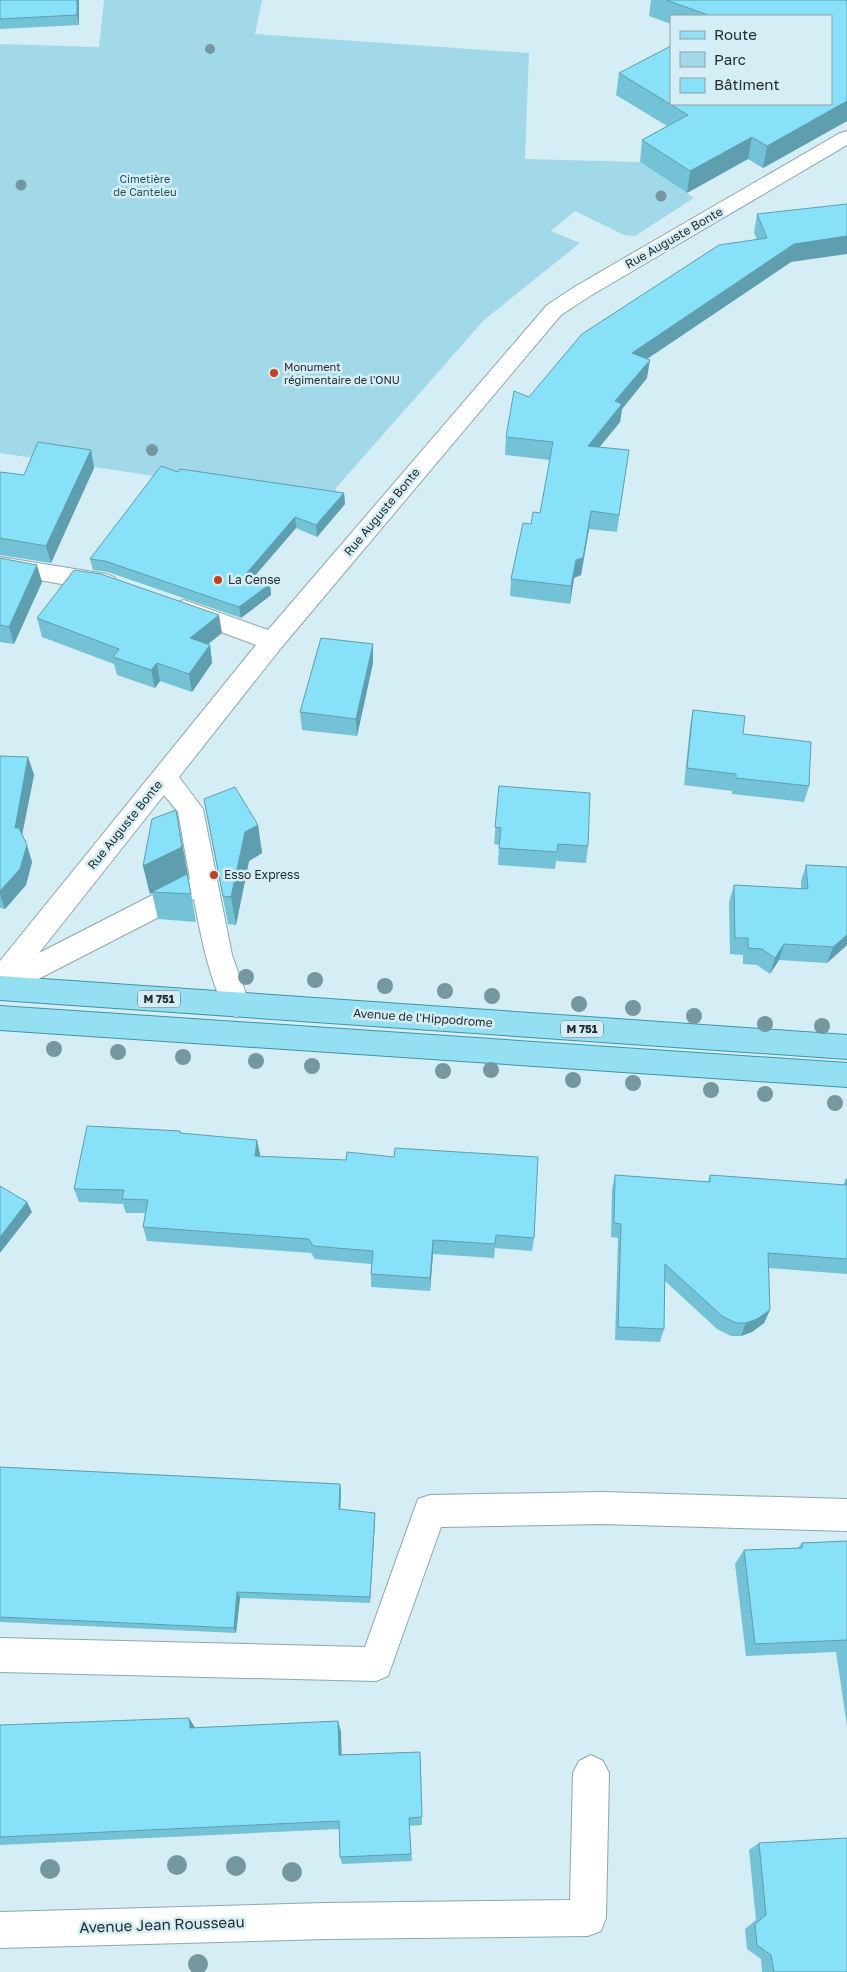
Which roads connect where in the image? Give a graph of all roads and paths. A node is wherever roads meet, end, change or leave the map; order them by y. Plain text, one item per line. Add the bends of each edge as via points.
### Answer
1 (842, 147) edge
2 (0, 565) edge
3 (127, 588) edge
4 (162, 601) edge
5 (272, 642) junction
6 (164, 777) junction
7 (204, 882) junction
8 (0, 985) edge
9 (236, 1005) junction
10 (0, 1018) edge
11 (847, 1047) edge
12 (847, 1075) edge
13 (847, 1515) edge
14 (0, 1655) edge
15 (591, 1773) dead end
16 (0, 1930) edge

1 - 5 street, Rue Auguste Bonte via 583,290 554,310
2 - 3 street
4 - 5 street
5 - 6 street, Rue Auguste Bonte
6 - 7 street via 190,809
6 - 8 street, Rue Auguste Bonte
7 - 8 street
7 - 9 street via 218,955
8 - 9 main road, Avenue de l'Hippodrome / M 751
9 - 11 main road, Avenue de l'Hippodrome / M 751
10 - 12 main road, M 751
13 - 14 street via 602,1508 430,1511 376,1664
15 - 16 street, Avenue Jean Rousseau via 588,1918

